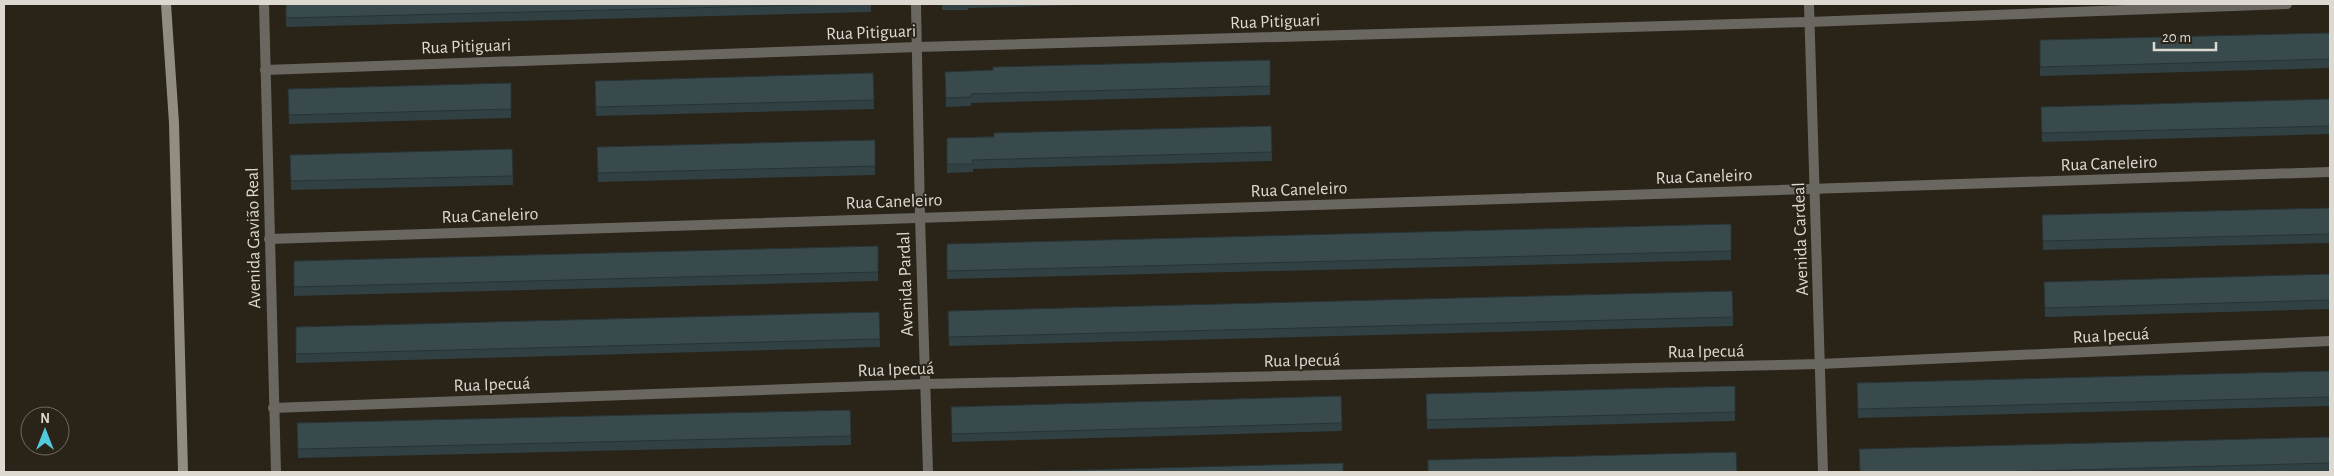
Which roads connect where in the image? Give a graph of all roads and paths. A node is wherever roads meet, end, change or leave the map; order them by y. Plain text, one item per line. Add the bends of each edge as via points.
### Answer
1 (166, 4) edge
2 (264, 4) edge
3 (916, 4) edge
4 (1809, 4) edge
5 (2287, 4) edge
6 (1809, 22) junction
7 (918, 47) junction
8 (265, 70) junction
9 (2330, 172) edge
10 (1815, 189) junction
11 (920, 217) junction
12 (269, 239) junction
13 (2330, 341) edge
14 (1820, 364) junction
15 (925, 384) junction
16 (273, 408) junction
17 (183, 472) edge
18 (276, 472) edge
19 (928, 472) edge
20 (1823, 472) edge

1 - 17 main road via 174,123
2 - 8 street, Avenida Gavião Real
3 - 7 street, Avenida Pardal
4 - 6 street, Avenida Cardeal
5 - 6 street, Rua Pitiguari
6 - 7 street, Rua Pitiguari
6 - 10 street, Avenida Cardeal
7 - 8 street, Rua Pitiguari
7 - 11 street, Avenida Pardal
8 - 12 street, Avenida Gavião Real
9 - 10 street, Rua Caneleiro
10 - 11 street, Rua Caneleiro
10 - 14 street, Avenida Cardeal
11 - 12 street, Rua Caneleiro
11 - 15 street, Avenida Pardal
12 - 16 street, Avenida Gavião Real
13 - 14 street, Rua Ipecuá
14 - 15 street, Rua Ipecuá
14 - 20 street, Avenida Cardeal
15 - 16 street, Rua Ipecuá
15 - 19 street, Avenida Pardal
16 - 18 street, Avenida Gavião Real

